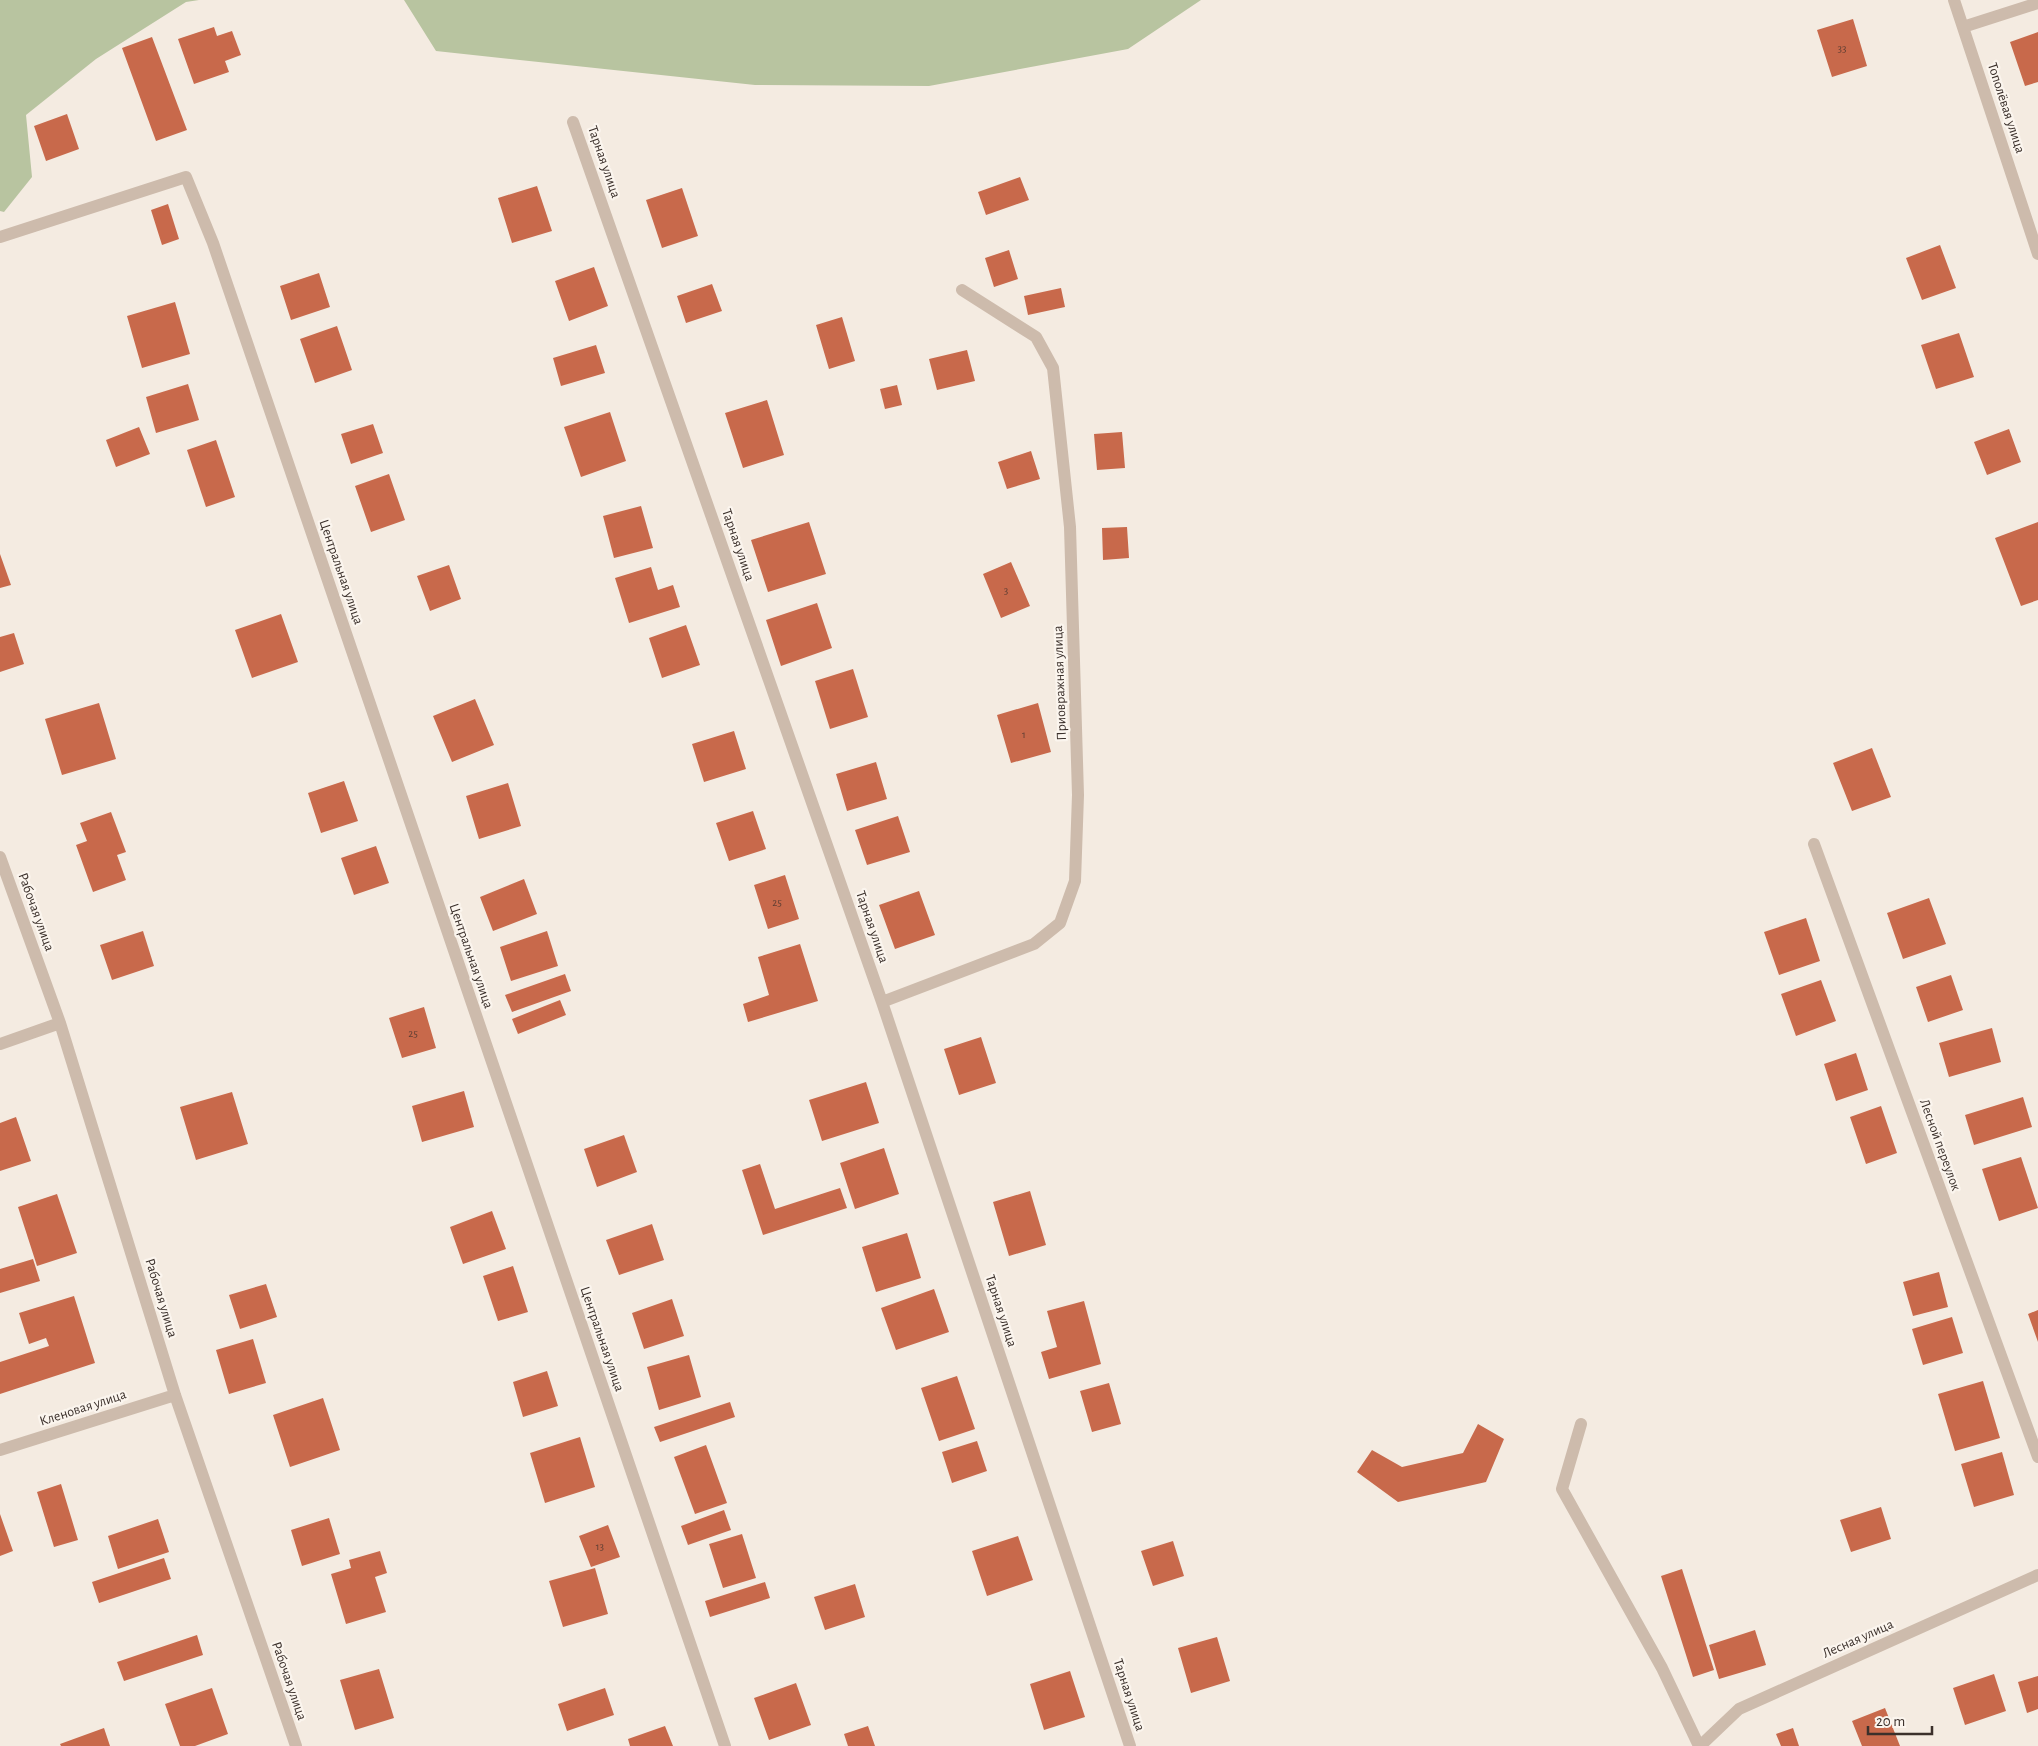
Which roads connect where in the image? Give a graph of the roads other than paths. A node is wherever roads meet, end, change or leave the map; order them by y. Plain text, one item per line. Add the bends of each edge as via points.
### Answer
1 (1954, 0) edge
2 (2038, 3) edge
3 (1963, 27) junction
4 (573, 122) dead end
5 (0, 237) edge
6 (2038, 254) edge
7 (962, 290) dead end
8 (1814, 844) dead end
9 (0, 857) edge
10 (882, 1002) junction
11 (60, 1023) junction
12 (0, 1044) edge
13 (175, 1395) junction
14 (1581, 1424) dead end
15 (0, 1450) edge
16 (2038, 1457) edge
17 (2038, 1575) edge
18 (296, 1746) edge
19 (725, 1746) edge
20 (1130, 1746) edge
21 (1699, 1746) edge

1 - 3 street, Тополёвая улица
2 - 3 street
3 - 6 street, Тополёвая улица
4 - 10 street, Тарная улица
5 - 19 street, Центральная улица via 186,177 216,252
7 - 10 street, Приовражная улица via 1036,337 1052,368 1070,527 1078,796 1074,881 1060,923 1034,944
8 - 16 street, Лесной переулок
9 - 11 street, Рабочая улица
10 - 20 street, Тарная улица
11 - 12 street
11 - 13 street, Рабочая улица
13 - 15 street, Кленовая улица
13 - 18 street, Рабочая улица
14 - 21 street via 1562,1489 1662,1668
17 - 21 street, Лесная улица via 1739,1708

